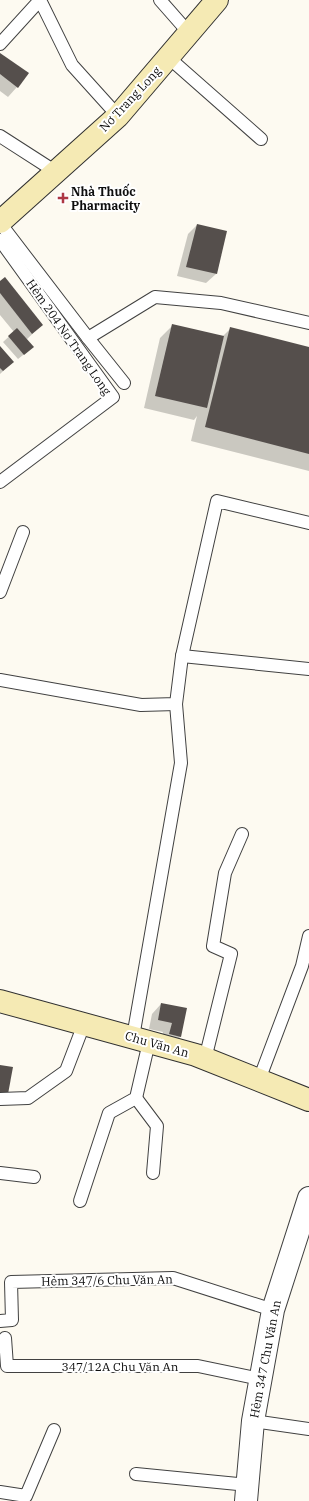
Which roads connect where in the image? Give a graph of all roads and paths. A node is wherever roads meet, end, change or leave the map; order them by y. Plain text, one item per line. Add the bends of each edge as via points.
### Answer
1 (40, 0) edge
2 (160, 0) edge
3 (217, 0) edge
4 (189, 32) junction
5 (0, 44) edge
6 (168, 57) junction
7 (118, 116) junction
8 (0, 136) edge
9 (262, 139) dead end
10 (56, 172) junction
11 (0, 222) edge
12 (0, 240) edge
13 (309, 323) edge
14 (88, 338) junction
15 (124, 383) dead end
16 (0, 482) edge
17 (309, 522) edge
18 (23, 532) dead end
19 (0, 592) edge
20 (182, 656) junction
21 (309, 669) edge
22 (0, 680) edge
23 (176, 704) junction
24 (242, 834) dead end
25 (309, 936) edge
26 (0, 1001) edge
27 (84, 1024) junction
28 (141, 1039) junction
29 (205, 1059) junction
30 (259, 1080) junction
31 (136, 1098) junction
32 (0, 1099) edge
33 (309, 1100) edge
34 (0, 1173) edge
35 (153, 1173) dead end
36 (34, 1177) dead end
37 (309, 1198) edge
38 (80, 1200) dead end
39 (273, 1310) junction
40 (0, 1321) edge
41 (5, 1338) dead end
42 (260, 1379) junction
43 (253, 1421) junction
44 (309, 1429) edge
45 (54, 1430) dead end
46 (136, 1474) dead end
47 (0, 1492) edge
48 (247, 1493) edge

1 - 5 lane
1 - 7 lane via 72,65
2 - 4 lane
3 - 4 main road, Nơ Trang Long
4 - 6 main road, Nơ Trang Long
6 - 7 main road, Nơ Trang Long
6 - 9 lane
7 - 10 main road, Nơ Trang Long
8 - 10 lane
10 - 11 main road, Nơ Trang Long
11 - 14 lane
12 - 16 lane, Hẻm 204 Nơ Trang Long via 113,397
13 - 14 lane via 221,303 155,297
14 - 15 lane
17 - 20 lane via 217,501
18 - 19 lane
20 - 21 lane
20 - 23 lane
22 - 23 lane via 141,705
23 - 28 lane via 181,763
24 - 29 lane via 225,873 215,932 213,946 231,954
25 - 30 lane via 302,966
26 - 27 main road, Chu Văn An
27 - 28 main road, Chu Văn An
27 - 32 lane via 66,1071 28,1098
28 - 29 main road, Chu Văn An
28 - 31 lane
29 - 30 main road, Chu Văn An
30 - 33 main road, Chu Văn An
31 - 35 lane via 157,1126
31 - 38 lane via 109,1113
34 - 36 lane
37 - 39 street, Hẻm 347 Chu Văn An
39 - 40 lane, Hẻm 347/6 Chu Văn An via 173,1278 11,1282 12,1320
39 - 42 street, Hẻm 347 Chu Văn An
41 - 42 lane, 347/12A Chu Văn An via 7,1366 198,1366
42 - 43 street, Hẻm 347 Chu Văn An
43 - 44 lane
43 - 48 street, Hẻm 347 Chu Văn An
45 - 47 lane via 26,1496
46 - 48 lane

